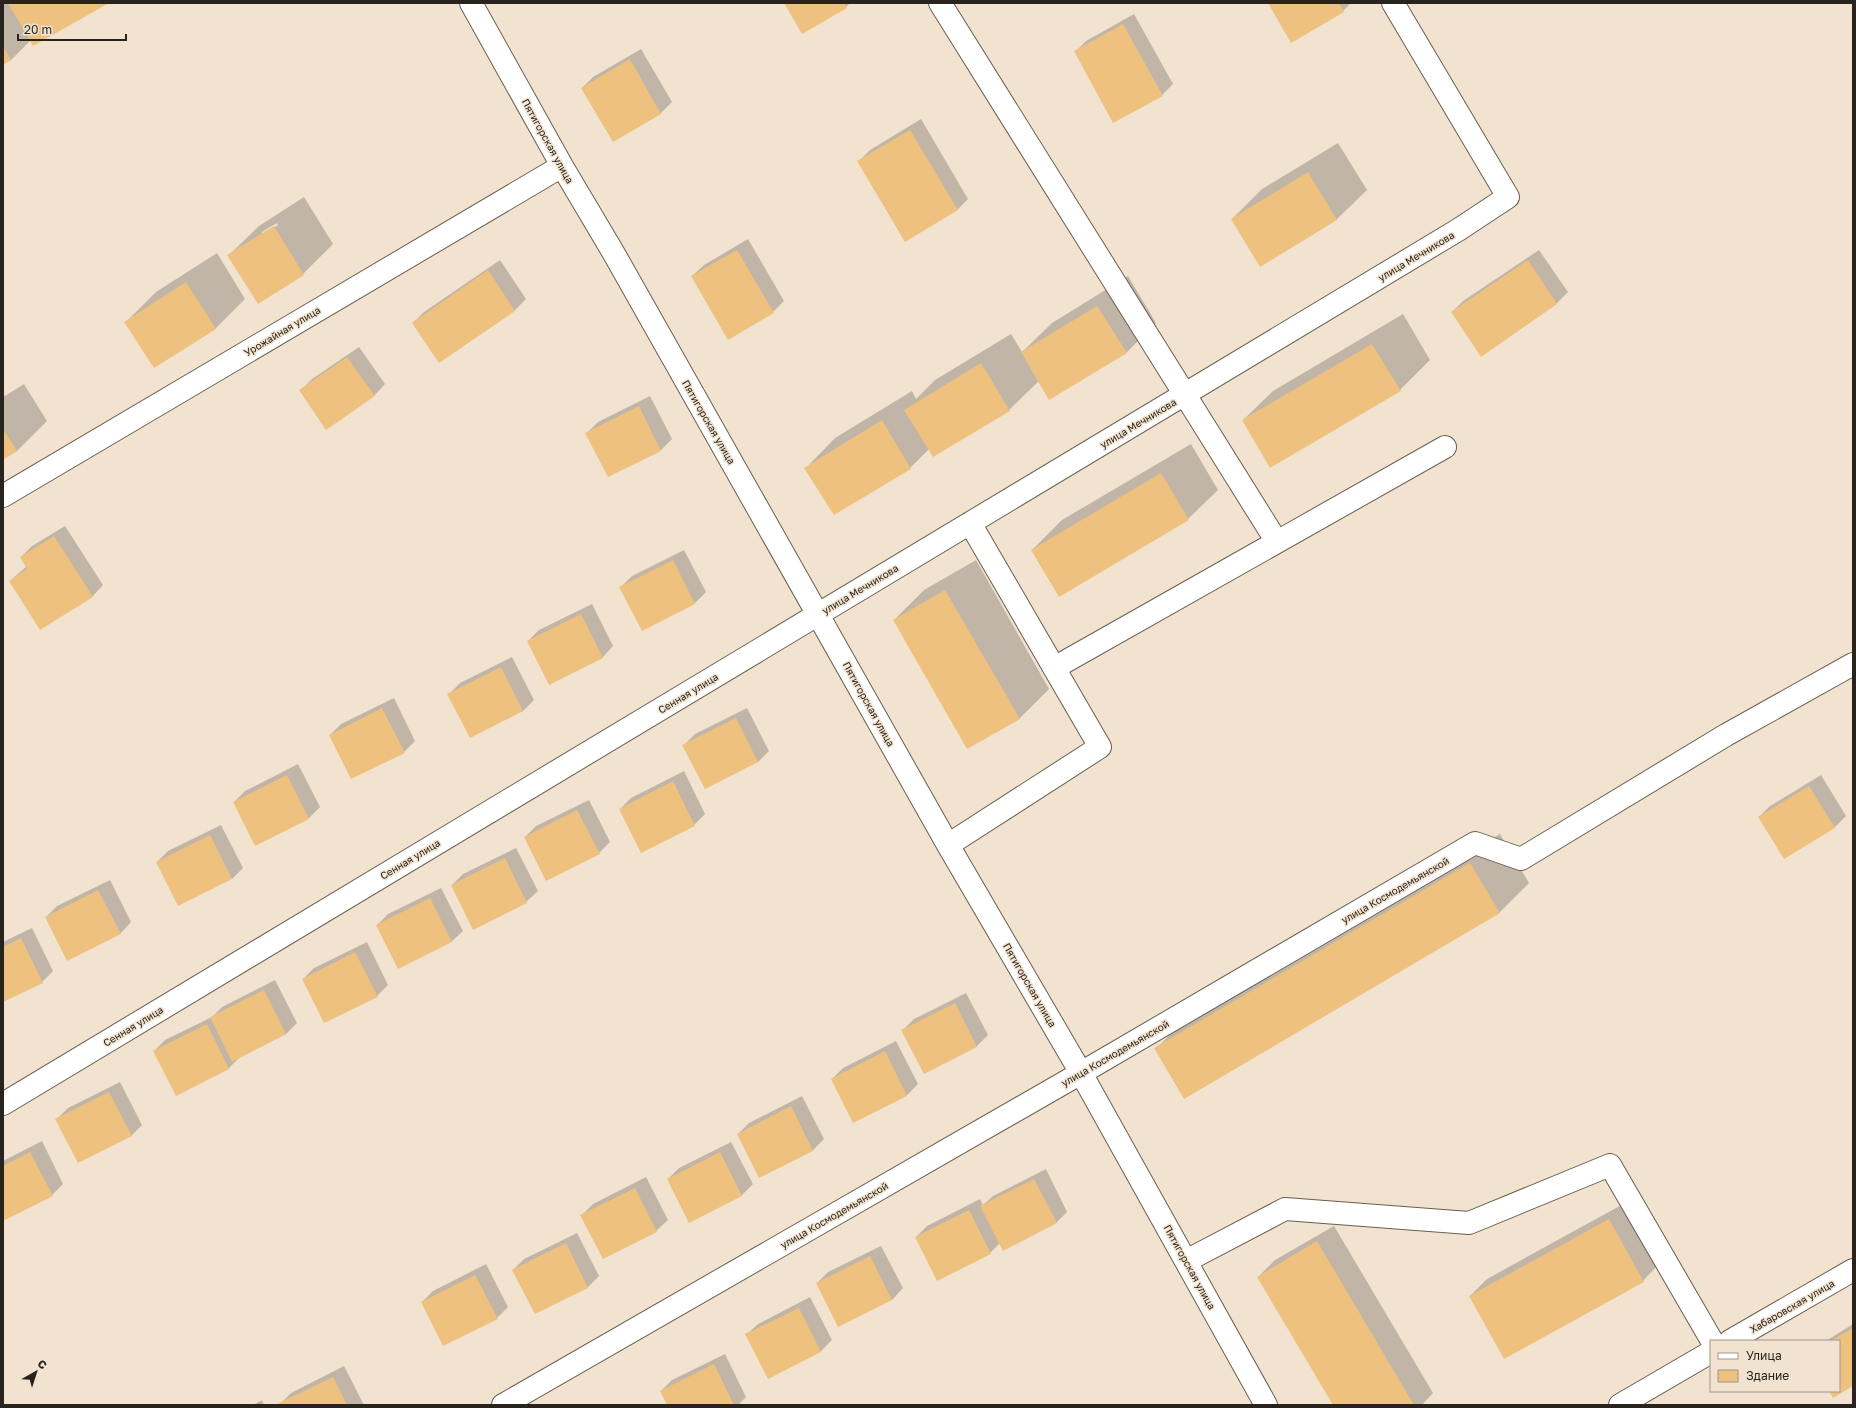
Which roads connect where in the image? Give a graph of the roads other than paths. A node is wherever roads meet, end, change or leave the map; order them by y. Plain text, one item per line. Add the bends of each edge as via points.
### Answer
1 (471, 3) edge
2 (940, 3) edge
3 (1393, 3) edge
4 (562, 166) junction
5 (1185, 394) junction
6 (1445, 447) dead end
7 (3, 496) edge
8 (970, 524) junction
9 (1277, 542) junction
10 (818, 615) junction
11 (1853, 664) edge
12 (1054, 668) junction
13 (948, 845) junction
14 (1081, 1073) junction
15 (3, 1104) edge
16 (1186, 1261) junction
17 (1853, 1270) edge
18 (1711, 1340) edge
19 (1732, 1340) edge
20 (1710, 1353) edge
21 (503, 1405) edge
22 (1266, 1405) edge
23 (1620, 1405) edge

1 - 4 street, Пятигорская улица
2 - 5 street
3 - 5 street, улица Мечникова via 1508,197 1458,230
4 - 7 street, Урожайная улица
4 - 10 street, Пятигорская улица
5 - 8 street, улица Мечникова
5 - 9 street
6 - 9 street
8 - 10 street, улица Мечникова
8 - 12 street
9 - 12 street
10 - 13 street, Пятигорская улица
10 - 15 street, Сенная улица
11 - 14 street, улица Космодемьянской via 1726,735 1521,859 1475,843
12 - 13 street via 1100,747
13 - 14 street, Пятигорская улица
14 - 16 street, Пятигорская улица
14 - 21 street, улица Космодемьянской
16 - 18 street via 1285,1209 1469,1223 1610,1165
16 - 22 street, Пятигорская улица
17 - 19 street, Хабаровская улица
20 - 23 street

